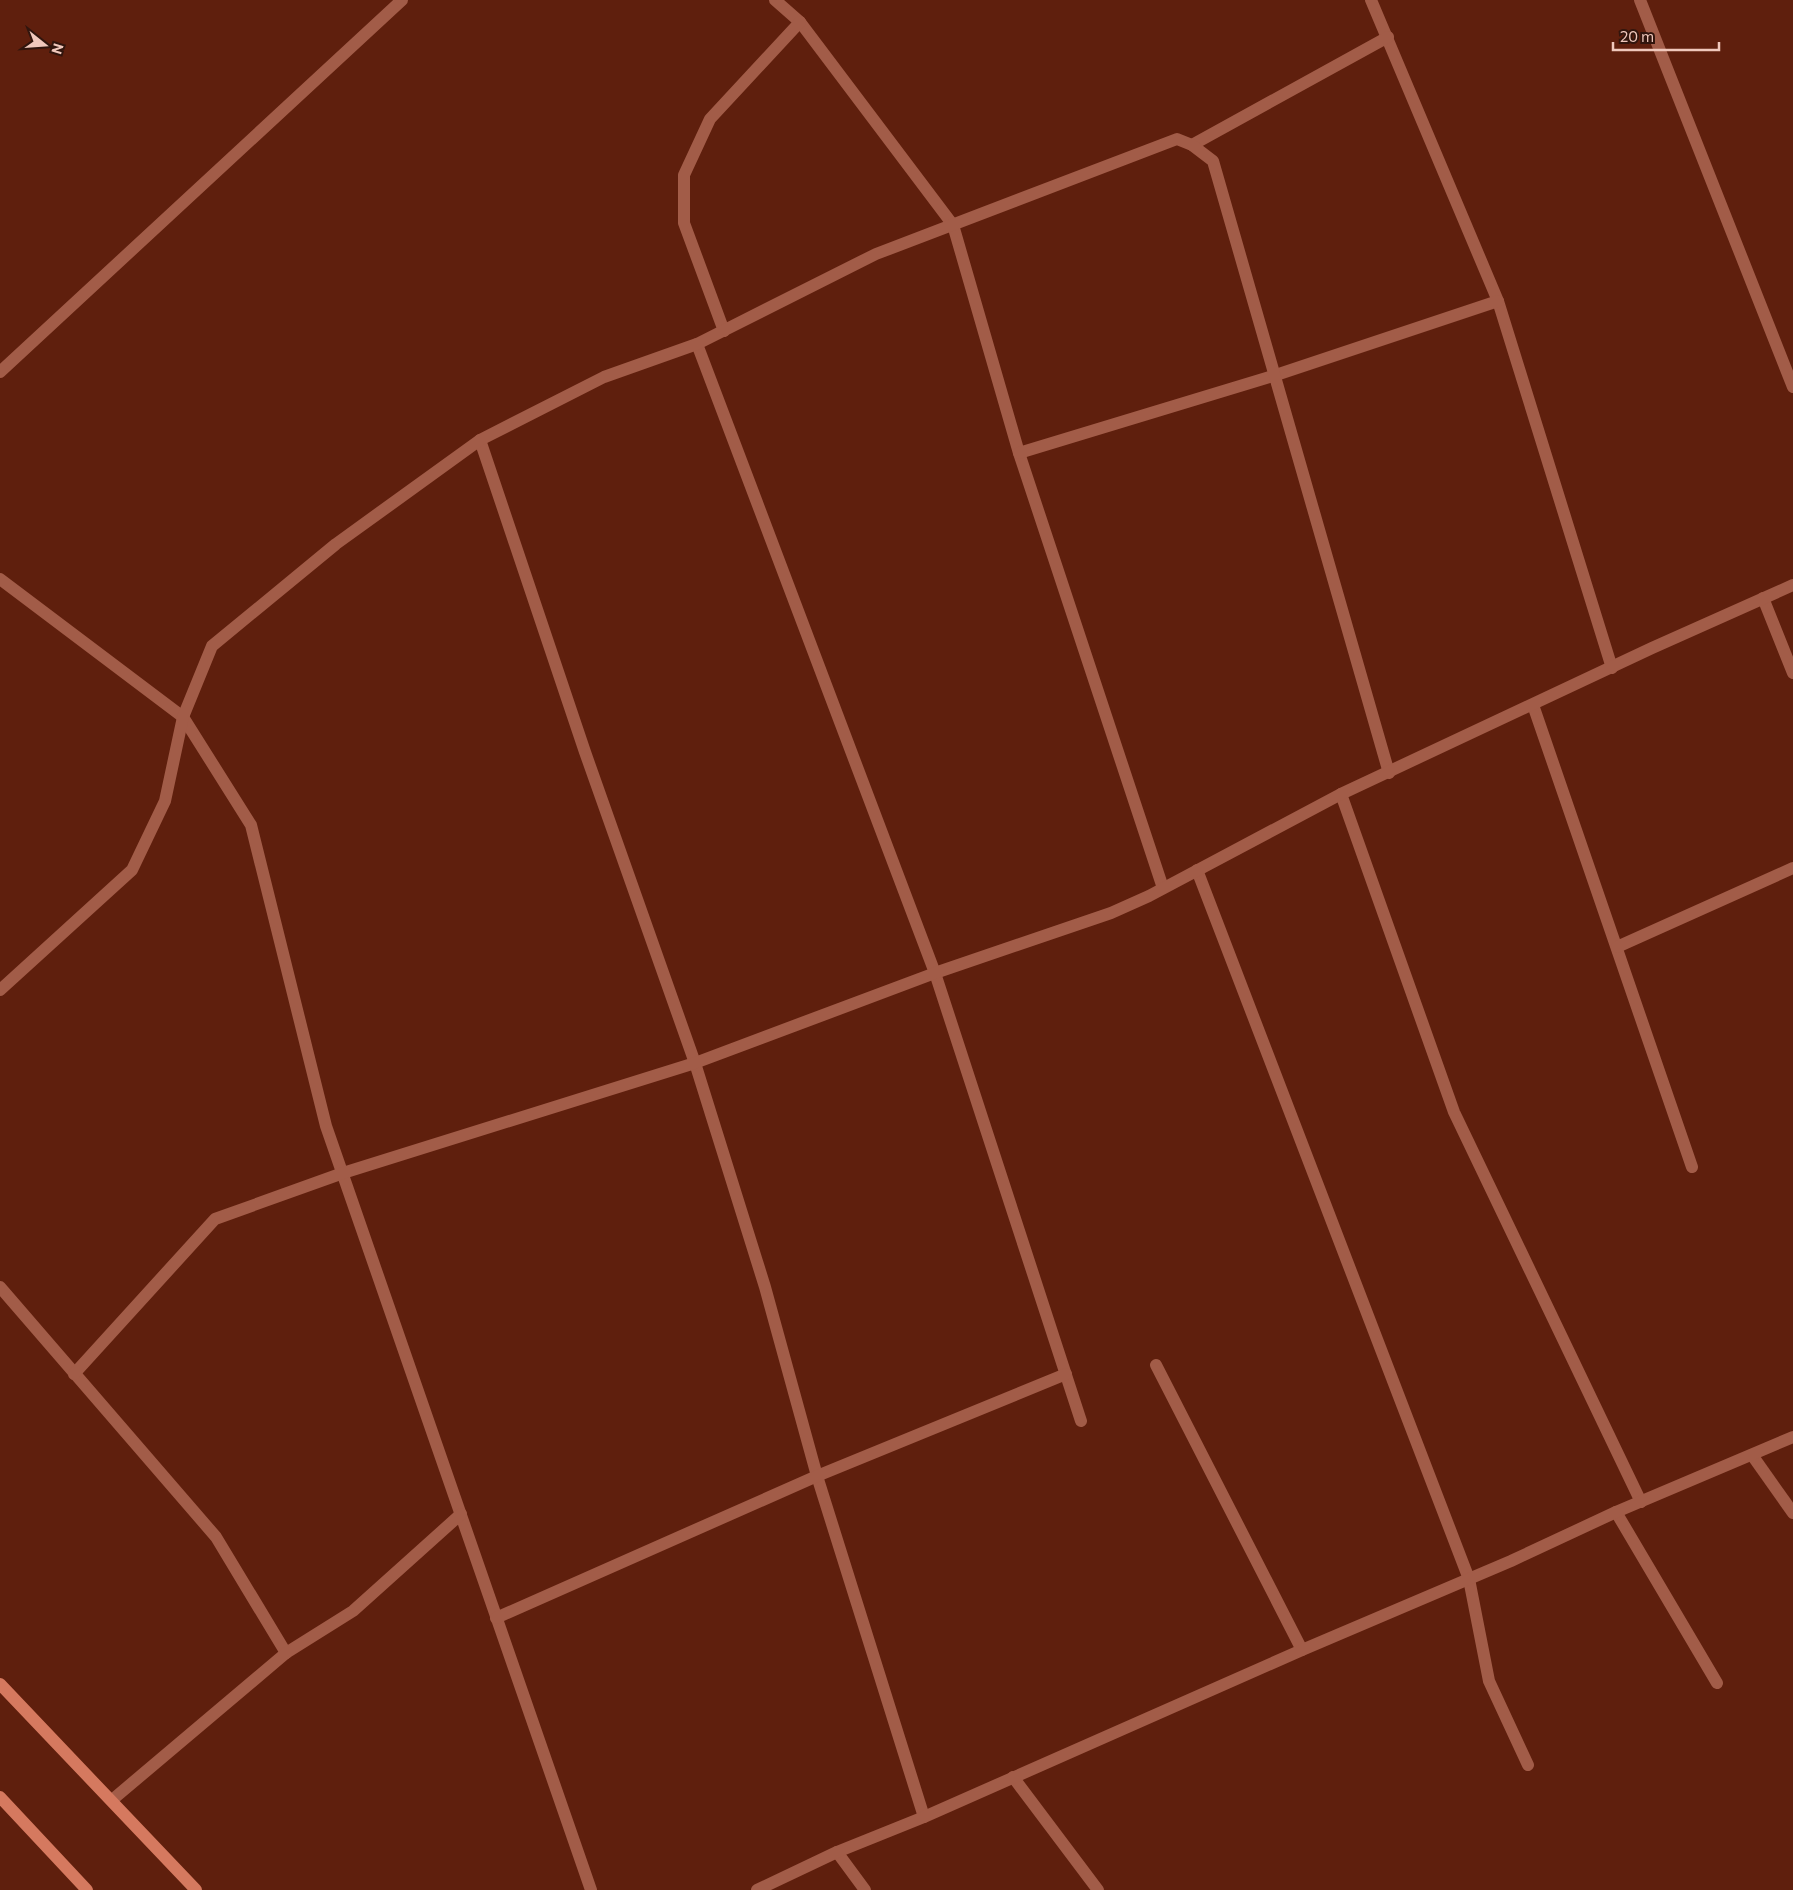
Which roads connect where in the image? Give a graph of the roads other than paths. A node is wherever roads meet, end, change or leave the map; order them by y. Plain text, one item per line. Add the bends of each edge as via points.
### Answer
1 (402, 0) edge
2 (775, 0) edge
3 (1371, 0) edge
4 (1640, 0) edge
5 (800, 22) junction
6 (1388, 37) junction
7 (1192, 145) junction
8 (953, 225) junction
9 (1498, 301) junction
10 (724, 330) junction
11 (696, 344) junction
12 (0, 372) edge
13 (1276, 375) junction
14 (1793, 387) edge
15 (480, 440) junction
16 (1019, 453) junction
17 (0, 579) edge
18 (1793, 585) edge
19 (1763, 598) junction
20 (1612, 668) junction
21 (1793, 673) edge
22 (1533, 705) junction
23 (183, 717) junction
24 (1389, 773) junction
25 (1342, 794) junction
26 (1793, 868) edge
27 (1197, 870) junction
28 (1163, 888) junction
29 (1616, 947) junction
30 (934, 973) junction
31 (0, 990) edge
32 (695, 1063) junction
33 (1692, 1167) dead end
34 (343, 1173) junction
35 (0, 1287) edge
36 (1156, 1365) dead end
37 (74, 1374) junction
38 (1066, 1374) junction
39 (1081, 1421) dead end
40 (1793, 1437) edge
41 (1752, 1455) junction
42 (817, 1476) junction
43 (1640, 1502) junction
44 (1616, 1512) junction
45 (1793, 1513) edge
46 (461, 1514) junction
47 (1470, 1579) junction
48 (496, 1618) junction
49 (1302, 1650) junction
50 (286, 1653) junction
51 (1717, 1683) dead end
52 (0, 1684) edge
53 (1528, 1765) dead end
54 (1013, 1777) junction
55 (0, 1796) edge
56 (112, 1800) junction
57 (924, 1817) junction
58 (837, 1852) junction
59 (86, 1890) edge
60 (196, 1890) edge
61 (591, 1890) edge
62 (757, 1890) edge
63 (865, 1890) edge
64 (1098, 1890) edge

1 - 12 street
2 - 5 street
3 - 6 street
4 - 14 street
5 - 8 street
5 - 10 street via 710,119 684,175 684,223
6 - 7 street
6 - 9 street
7 - 8 street via 1177,139
7 - 13 street via 1213,161
8 - 10 street via 876,254
8 - 16 street
9 - 13 street
9 - 20 street
10 - 11 street
11 - 15 street via 604,377
11 - 30 street
13 - 16 street
13 - 24 street
15 - 23 street via 336,544 212,646
15 - 32 street via 585,752
16 - 28 street
17 - 23 street
18 - 19 street
19 - 20 street
19 - 21 street
20 - 22 street
22 - 24 street
22 - 29 street
23 - 31 street via 165,801 132,870
23 - 34 street via 251,825 326,1126
24 - 25 street
25 - 27 street
25 - 43 street via 1454,1112
26 - 29 street
27 - 28 street
27 - 47 street
28 - 30 street via 1111,913
29 - 33 street
30 - 32 street
30 - 38 street
32 - 34 street
32 - 42 street via 765,1287
34 - 37 street via 215,1219
34 - 46 street
35 - 37 street
36 - 49 street
37 - 50 street via 216,1537
38 - 39 street
38 - 42 street
40 - 41 street
41 - 43 street
41 - 45 street
42 - 48 street
42 - 57 street
43 - 44 street
44 - 47 street
44 - 51 street
46 - 48 street
46 - 50 street via 353,1611
47 - 49 street
47 - 53 street via 1490,1681
48 - 61 street
49 - 54 street
50 - 56 street
52 - 56 main road
54 - 57 street
54 - 64 street
55 - 59 main road
56 - 60 main road
57 - 58 street
58 - 62 street
58 - 63 street

